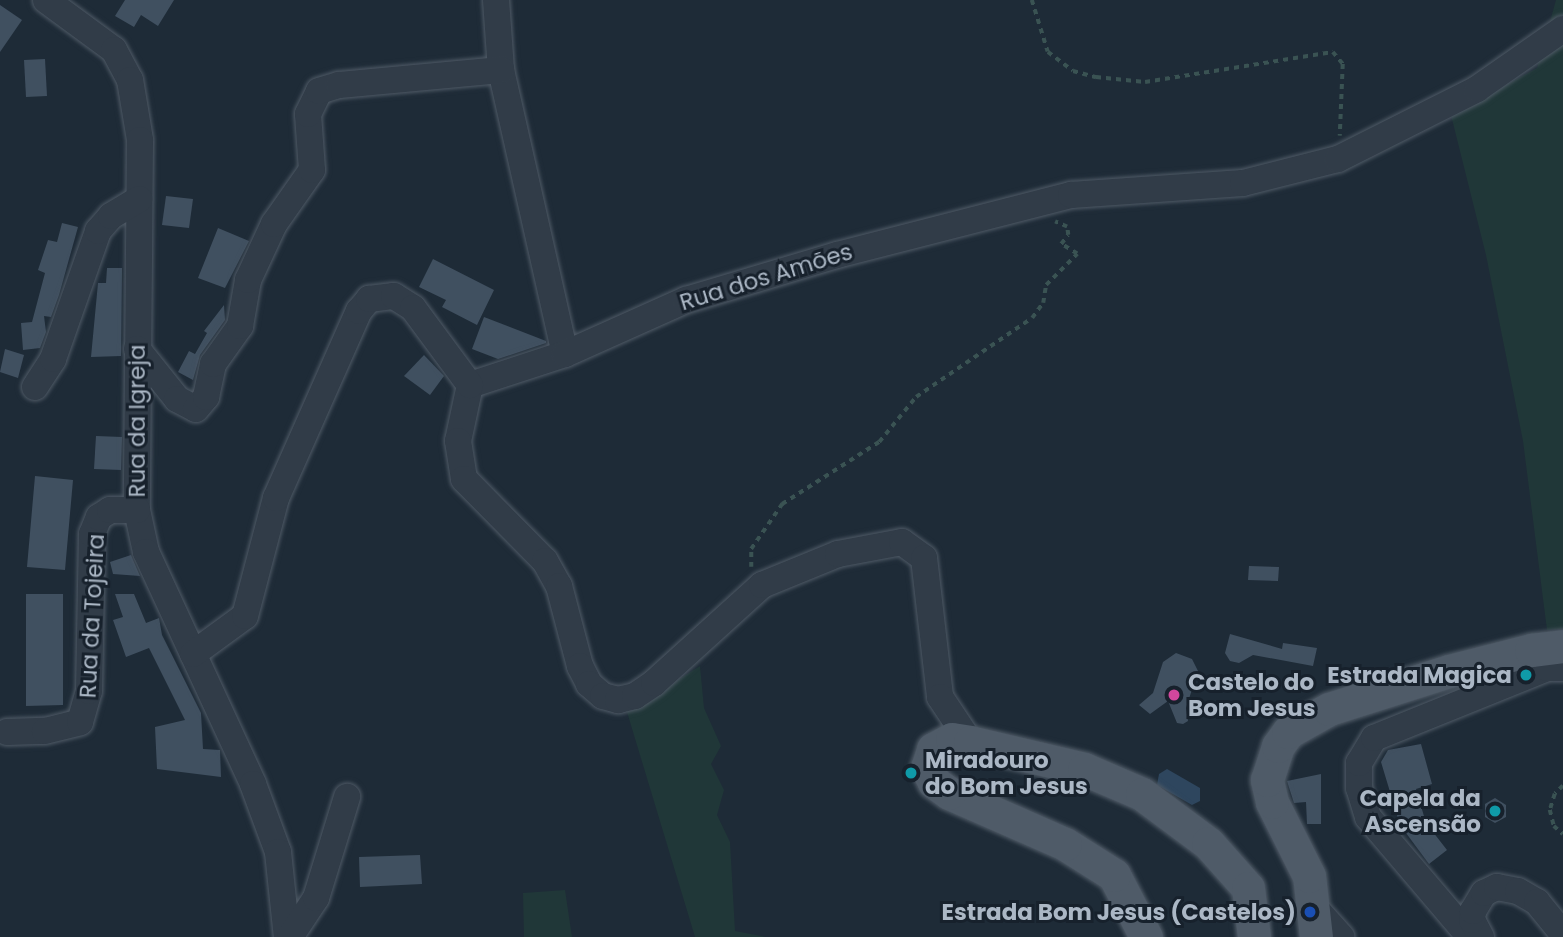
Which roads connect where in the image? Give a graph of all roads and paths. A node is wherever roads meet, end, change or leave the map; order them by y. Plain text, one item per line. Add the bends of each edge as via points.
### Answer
1 (46, 0) edge
2 (496, 0) edge
3 (1032, 0) edge
4 (1563, 29) edge
5 (500, 70) junction
6 (1338, 159) junction
7 (139, 200) junction
8 (1045, 202) junction
9 (137, 349) junction
10 (565, 354) junction
11 (470, 385) junction
12 (35, 387) dead end
13 (137, 510) junction
14 (761, 585) junction
15 (1563, 646) edge
16 (193, 654) junction
17 (1563, 668) edge
18 (8, 732) dead end
19 (970, 743) junction
20 (1563, 786) edge
21 (347, 797) dead end
22 (1563, 834) edge
23 (1087, 880) dead end
24 (1121, 887) junction
25 (1316, 923) edge
26 (1563, 934) edge
27 (289, 937) edge
28 (1146, 937) edge
29 (1254, 937) edge
30 (1341, 937) edge
31 (1470, 937) edge
32 (1481, 937) edge

1 - 7 street, Rua da Igreja via 114,50 130,80 140,140
2 - 5 street
3 - 6 path via 1048,52 1066,67 1096,77 1145,82 1333,52 1343,64
4 - 6 street, Rua dos Amões via 1477,89
5 - 9 street via 339,85 319,91 308,114 312,170 274,224 248,280 240,326 213,364 206,397 196,409 177,399
5 - 10 street
6 - 8 street, Rua dos Amões via 1243,183 1071,195
7 - 9 street, Rua da Igreja
7 - 12 street via 111,216 98,231 53,359
8 - 10 street, Rua dos Amões via 736,284 652,313
8 - 14 path via 1051,220 1067,227 1068,235 1060,244 1077,254 1046,285 1043,303 1032,318 916,397 879,442 782,504 751,549 752,569
9 - 13 street, Rua da Igreja
10 - 11 street, Rua dos Amões
11 - 14 street via 457,441 464,479 545,561 559,586 580,666 589,684 603,696 618,700 635,696 654,683
11 - 16 street via 413,308 394,296 369,299 359,312 276,498 245,616 225,635
13 - 16 street, Rua da Igreja via 145,552
13 - 18 street, Rua da Tojeira via 110,510 99,517 92,534 89,691 80,722 45,731
14 - 19 street via 838,554 902,542 914,547 923,558 940,697
15 - 25 main road via 1531,650 1329,709 1288,732 1278,746 1267,780 1272,802 1309,876
16 - 27 street, Rua da Igreja via 253,784 278,852
17 - 31 street via 1547,668 1374,738 1359,763 1359,788 1368,817
19 - 24 main road via 952,739 933,749 927,768 934,782 949,793 1065,844 1114,875
19 - 29 main road via 1111,778 1173,814 1208,843 1248,888
20 - 22 path via 1550,810 1554,825
21 - 27 street via 316,898
23 - 24 street
24 - 28 main road
25 - 30 street
26 - 32 street via 1537,902 1518,891 1497,887 1484,893 1473,911 1472,920

